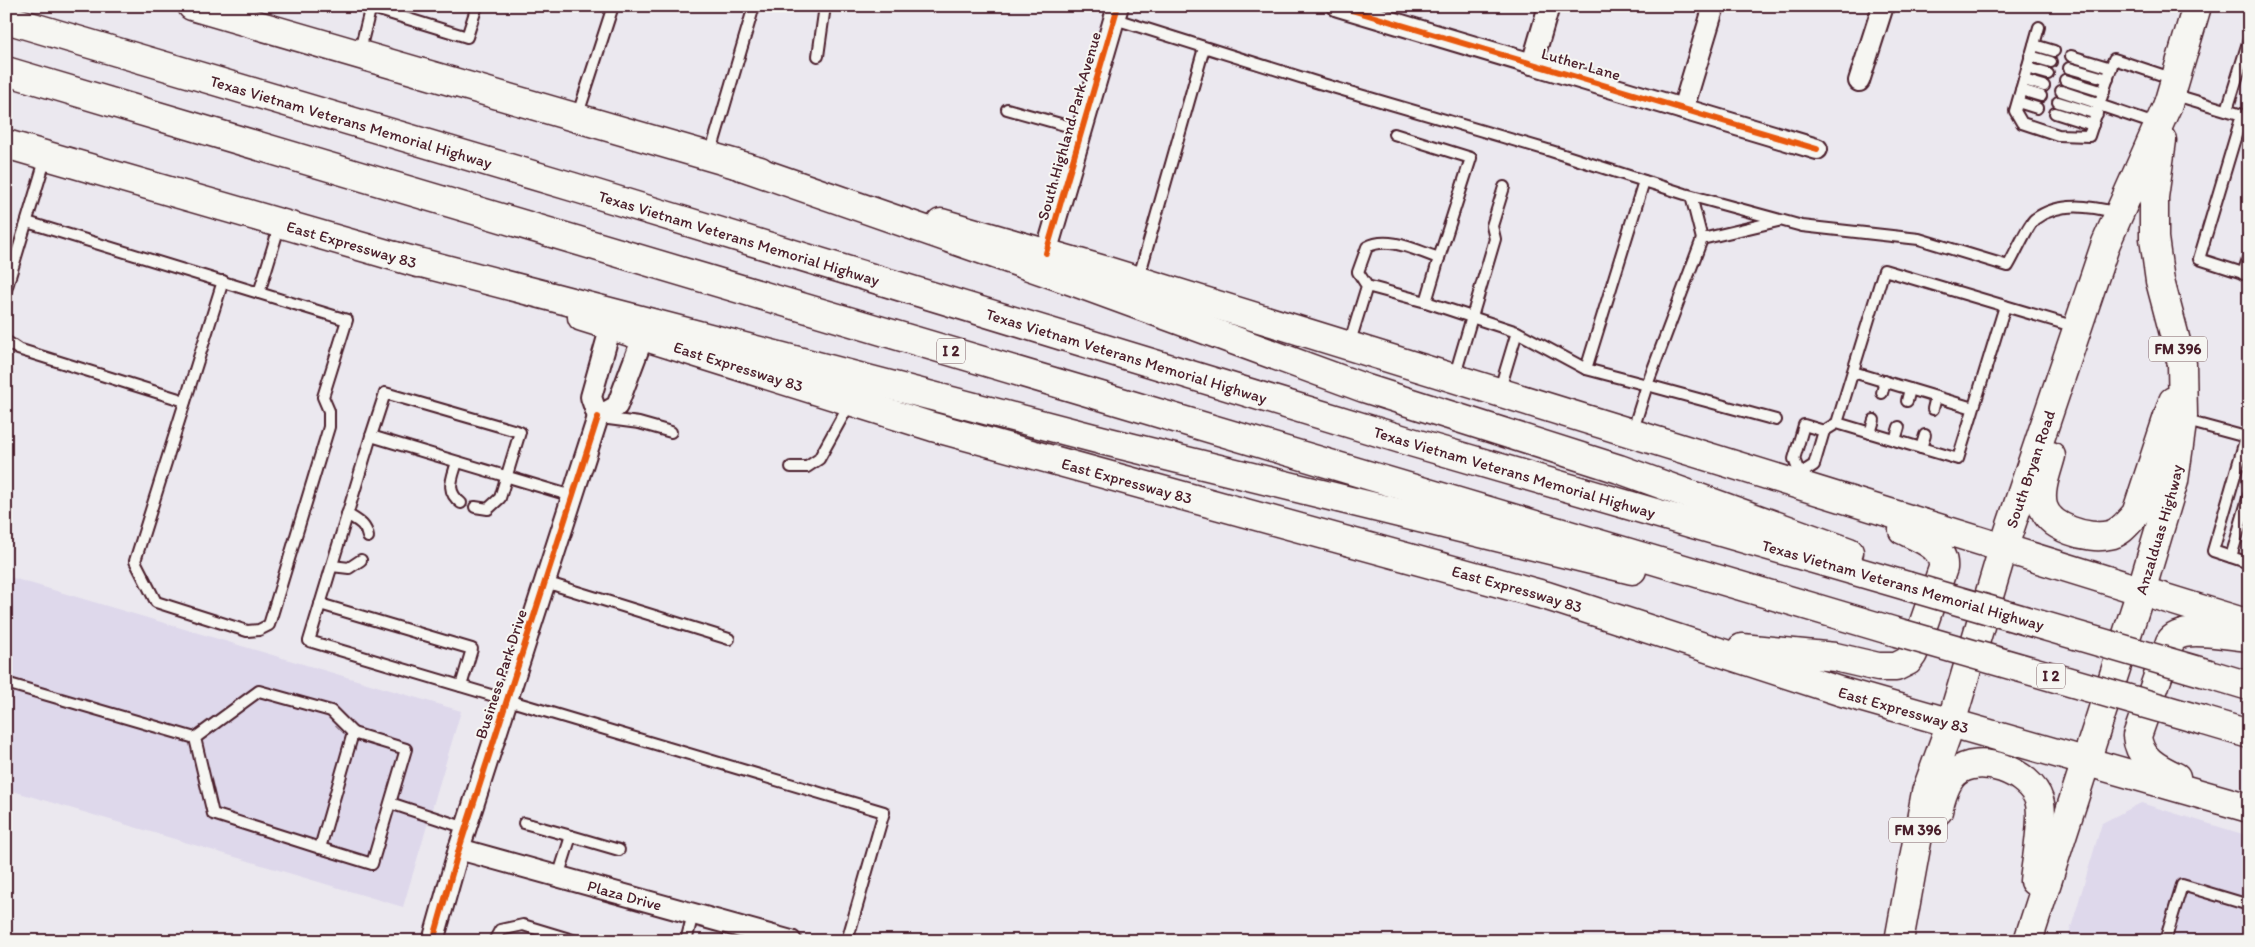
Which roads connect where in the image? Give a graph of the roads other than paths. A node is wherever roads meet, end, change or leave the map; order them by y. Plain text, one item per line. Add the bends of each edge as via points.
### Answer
1 (192, 6) edge
2 (477, 6) edge
3 (613, 6) edge
4 (754, 6) edge
5 (825, 6) edge
6 (1338, 6) edge
7 (1549, 6) edge
8 (1714, 6) edge
9 (1883, 6) edge
10 (2197, 6) edge
11 (369, 7) edge
12 (226, 11) edge
13 (1381, 12) edge
14 (1116, 13) edge
15 (6, 19) edge
16 (2039, 27) dead end
17 (2249, 39) edge
18 (2034, 45) junction
19 (1204, 48) junction
20 (2054, 51) dead end
21 (358, 55) junction
22 (818, 56) dead end
23 (2030, 56) junction
24 (2072, 56) dead end
25 (2052, 62) dead end
26 (1532, 64) junction
27 (2027, 68) junction
28 (2068, 68) dead end
29 (2111, 68) junction
30 (6, 71) edge
31 (2048, 74) dead end
32 (2108, 79) junction
33 (2024, 80) junction
34 (2065, 80) dead end
35 (1859, 81) dead end
36 (2044, 86) dead end
37 (2021, 90) junction
38 (2061, 91) dead end
39 (2104, 92) junction
40 (2041, 96) dead end
41 (2168, 100) junction
42 (2018, 102) junction
43 (2058, 102) dead end
44 (2037, 108) dead end
45 (2099, 108) junction
46 (1007, 109) dead end
47 (1683, 109) junction
48 (2227, 110) junction
49 (2054, 113) dead end
50 (2245, 116) edge
51 (576, 118) junction
52 (2093, 125) junction
53 (1082, 130) junction
54 (1394, 134) dead end
55 (6, 144) edge
56 (1817, 148) dead end
57 (46, 155) junction
58 (710, 156) junction
59 (736, 164) junction
60 (1644, 181) junction
61 (1504, 187) dead end
62 (1691, 196) junction
63 (2120, 214) junction
64 (1780, 220) junction
65 (27, 222) junction
66 (280, 222) junction
67 (1702, 238) junction
68 (1046, 253) junction
69 (2249, 255) edge
70 (395, 256) junction
71 (1439, 258) junction
72 (2246, 275) edge
73 (223, 281) junction
74 (1138, 281) junction
75 (1367, 286) junction
76 (6, 290) edge
77 (258, 292) junction
78 (1426, 302) junction
79 (2005, 306) junction
80 (1472, 318) junction
81 (611, 326) junction
82 (2078, 328) junction
83 (1517, 332) junction
84 (644, 337) junction
85 (6, 341) edge
86 (1348, 346) junction
87 (1586, 369) junction
88 (1853, 372) junction
89 (2061, 378) junction
90 (1454, 379) junction
91 (1886, 381) junction
92 (1646, 385) junction
93 (1910, 389) junction
94 (1499, 393) junction
95 (1882, 393) dead end
96 (1936, 396) junction
97 (185, 400) junction
98 (851, 401) junction
99 (1907, 401) dead end
100 (1973, 408) junction
101 (1932, 409) dead end
102 (598, 417) junction
103 (2174, 419) junction
104 (1776, 420) dead end
105 (1874, 420) dead end
106 (1837, 423) junction
107 (1899, 427) dead end
108 (1824, 431) junction
109 (671, 432) dead end
110 (1870, 433) junction
111 (2247, 433) edge
112 (1632, 434) junction
113 (1925, 435) dead end
114 (371, 436) junction
115 (1895, 440) junction
116 (1921, 448) junction
117 (457, 462) junction
118 (791, 467) dead end
119 (507, 477) junction
120 (1798, 480) junction
121 (2249, 495) edge
122 (572, 496) junction
123 (1836, 497) junction
124 (461, 503) dead end
125 (475, 507) dead end
126 (347, 514) junction
127 (368, 537) dead end
128 (2003, 549) junction
129 (2232, 557) junction
130 (361, 560) dead end
131 (2249, 563) edge
132 (332, 566) junction
133 (545, 582) junction
134 (1898, 583) junction
135 (2141, 591) junction
136 (320, 604) junction
137 (1827, 612) junction
138 (2249, 624) edge
139 (2249, 637) edge
140 (729, 639) dead end
141 (1688, 642) junction
142 (6, 683) edge
143 (461, 686) junction
144 (2249, 686) edge
145 (507, 700) junction
146 (1951, 723) junction
147 (352, 732) junction
148 (2249, 734) edge
149 (195, 738) junction
150 (2085, 761) junction
151 (390, 803) junction
152 (2242, 806) edge
153 (524, 823) dead end
154 (466, 828) junction
155 (571, 836) junction
156 (320, 848) junction
157 (459, 849) junction
158 (619, 850) dead end
159 (558, 877) junction
160 (2249, 905) edge
161 (693, 914) junction
162 (1904, 914) junction
163 (2030, 934) edge
164 (433, 941) edge
165 (494, 941) edge
166 (576, 941) edge
167 (686, 941) edge
168 (791, 941) edge
169 (847, 941) edge
170 (1900, 941) edge
171 (2165, 941) edge

1 - 12 main road
2 - 11 lane via 467,37
3 - 51 lane
4 - 58 lane
5 - 22 lane
6 - 13 street, Luther Lane
7 - 26 street
8 - 47 street
9 - 35 street
10 - 41 main road, South Bryan Road / FM 396
11 - 21 lane
12 - 21 main road
13 - 26 street, Luther Lane
14 - 19 lane
14 - 53 street, South Highland Park Avenue
15 - 134 main road, Texas Vietnam Veterans Memorial Highway via 1411,442
16 - 18 lane
17 - 48 lane
18 - 20 lane
18 - 23 lane
19 - 60 lane
19 - 74 lane
21 - 51 main road
23 - 25 lane
23 - 27 lane
24 - 29 lane
26 - 47 street, Luther Lane
27 - 31 lane
27 - 33 lane
28 - 32 lane
29 - 32 lane
29 - 41 lane via 2114,59
30 - 137 main road, I 2
32 - 39 lane
33 - 36 lane
33 - 37 lane
34 - 39 lane
37 - 40 lane
37 - 42 lane
38 - 45 lane
39 - 45 lane
41 - 45 lane
41 - 48 lane
41 - 63 main road, South Bryan Road / FM 396
41 - 103 main road, FM 396 via 2154,197 2154,238 2160,281 2182,364
42 - 44 lane
42 - 52 lane via 2015,111 2022,124 2049,132 2090,136
43 - 45 lane
45 - 52 lane
46 - 53 lane
47 - 56 street, Luther Lane
48 - 50 lane
49 - 52 lane
50 - 72 lane via 2200,259
51 - 58 main road
53 - 68 street, South Highland Park Avenue
54 - 71 lane via 1471,158
55 - 57 main road, East Expressway 83
57 - 65 lane
57 - 66 main road, East Expressway 83
58 - 59 main road
59 - 68 main road
59 - 134 main road via 1075,282 1364,388 1618,469 1847,550
60 - 62 lane
60 - 87 lane
61 - 80 lane via 1492,226 1496,239
62 - 64 lane
62 - 67 lane
63 - 64 lane via 2098,208 2063,206 2034,220 2008,266 1919,239 1802,226
63 - 82 main road, South Bryan Road / FM 396 via 2106,242
64 - 67 lane
65 - 73 lane
65 - 76 lane
66 - 70 main road, East Expressway 83
66 - 77 lane
67 - 92 lane
68 - 74 main road
69 - 72 lane
70 - 81 main road, East Expressway 83
70 - 137 main road via 1140,449 1612,566
71 - 75 lane via 1377,242 1367,247 1358,272
71 - 78 lane
73 - 77 lane
73 - 97 lane
74 - 86 main road
75 - 78 lane
75 - 86 lane
77 - 97 lane via 347,320 323,397 329,410 329,427 269,625 259,630 247,631 156,602 134,561
78 - 80 lane
79 - 82 lane
79 - 88 lane via 1884,270
79 - 100 lane
80 - 83 lane
80 - 90 lane
81 - 84 main road, East Expressway 83
81 - 102 street via 591,397
82 - 89 main road, South Bryan Road / FM 396
83 - 87 lane
83 - 94 lane
84 - 98 main road, East Expressway 83
84 - 102 street via 617,406
85 - 97 lane via 18,349
86 - 90 main road
87 - 92 lane
88 - 91 lane
88 - 106 lane
89 - 103 main road via 2053,446 2042,489 2043,506 2052,520 2070,530 2093,536 2110,535 2123,529 2136,514
89 - 128 main road, South Bryan Road / FM 396
90 - 94 main road
91 - 93 lane
91 - 95 lane
92 - 104 lane
92 - 112 lane
93 - 96 lane
93 - 99 lane
94 - 112 main road
96 - 100 lane
96 - 101 lane
98 - 118 lane via 819,459 806,467
98 - 141 main road, East Expressway 83 via 1547,596
100 - 116 lane via 1958,459
102 - 109 lane
102 - 122 street, Business Park Drive
103 - 111 lane
103 - 135 main road, Anzalduas Highway via 2174,481
105 - 110 lane
106 - 108 lane
106 - 110 lane
107 - 115 lane
108 - 120 lane via 1814,465
108 - 120 lane via 1804,425 1794,459
110 - 115 lane
111 - 129 lane via 2213,551
112 - 120 main road
113 - 116 lane
114 - 117 lane
114 - 119 lane via 385,393 520,432
114 - 126 lane
115 - 116 lane
117 - 119 lane
117 - 124 lane via 450,485
119 - 122 lane
119 - 125 lane via 495,504 488,508
120 - 123 main road
121 - 129 lane
122 - 133 street, Business Park Drive
123 - 128 main road
123 - 141 main road via 1928,542 1940,552 1944,561 1908,661 1896,667 1878,667 1835,657
126 - 127 lane via 363,523
126 - 132 lane
128 - 135 main road
128 - 146 main road, South Bryan Road / FM 396
129 - 131 lane
130 - 132 lane via 349,568
132 - 136 lane
133 - 140 lane
133 - 145 street, Business Park Drive
134 - 144 main road, Texas Vietnam Veterans Memorial Highway, bridge
135 - 138 main road
135 - 150 main road, Anzalduas Highway
136 - 143 lane via 309,641
136 - 143 lane via 472,649
137 - 148 main road, I 2, bridge
139 - 152 main road via 2189,632 2172,638 2137,736 2143,756 2160,770
141 - 146 main road, East Expressway 83
142 - 149 lane
143 - 145 lane
145 - 154 street, Business Park Drive
145 - 169 lane via 884,812
146 - 150 main road, East Expressway 83
146 - 162 main road, South Bryan Road / FM 396 via 1926,792
147 - 149 lane via 331,711 259,691
147 - 151 lane via 406,748
147 - 156 lane
149 - 156 lane via 212,814
150 - 152 main road, East Expressway 83
150 - 163 main road, Anzalduas Highway
151 - 154 lane
151 - 156 lane via 372,864
153 - 155 lane
154 - 157 street, Business Park Drive
155 - 158 lane
155 - 159 lane
157 - 159 street, Plaza Drive
157 - 164 street, Business Park Drive
159 - 161 street, Plaza Drive
160 - 171 lane via 2182,885
161 - 167 lane
161 - 168 street, Plaza Drive
162 - 163 main road via 1943,791 1954,773 1967,766 1992,765 2022,776 2040,801
162 - 170 main road, South Bryan Road / FM 396
165 - 166 lane via 500,930 523,925

